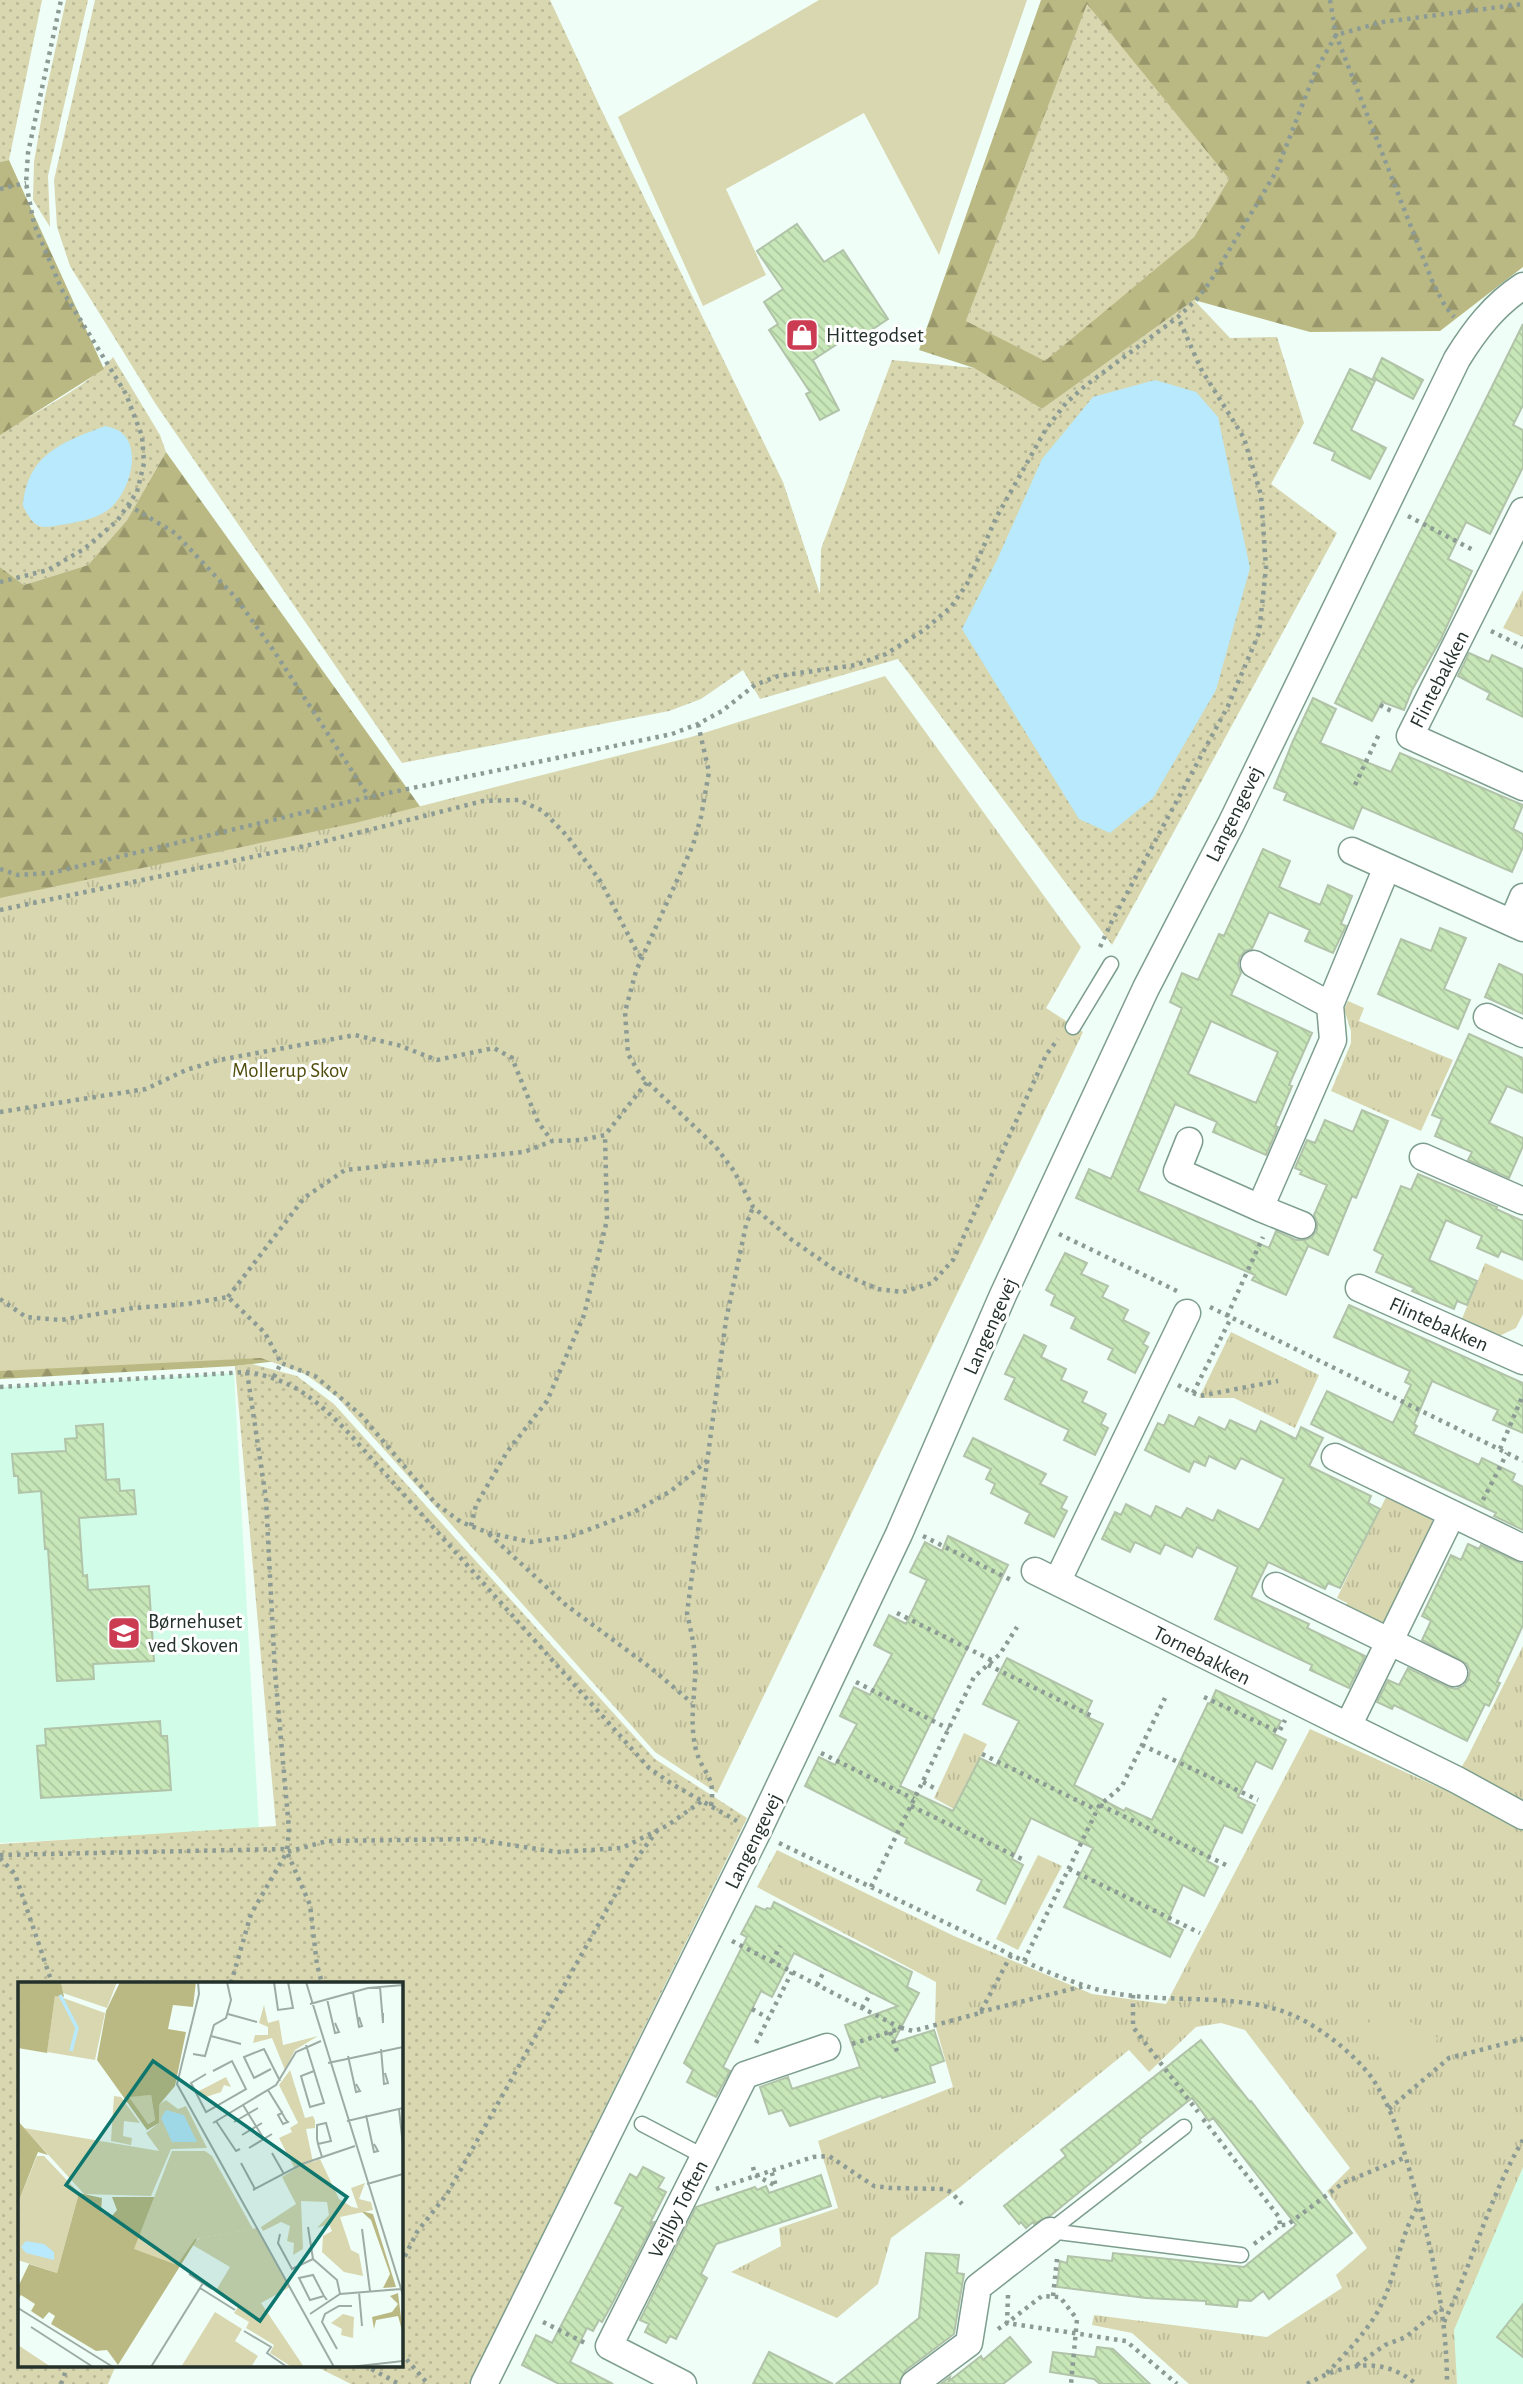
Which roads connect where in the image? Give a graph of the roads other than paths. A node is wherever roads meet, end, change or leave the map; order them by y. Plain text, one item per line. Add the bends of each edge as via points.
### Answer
1 (1523, 286) edge
2 (1523, 511) edge
3 (1523, 787) edge
4 (1352, 851) dead end
5 (1387, 867) junction
6 (1523, 897) edge
7 (1518, 925) edge
8 (1111, 964) dead end
9 (1254, 964) dead end
10 (1330, 1005) junction
11 (1487, 1017) dead end
12 (1073, 1027) road end
13 (1523, 1034) edge
14 (1189, 1141) dead end
15 (1423, 1157) dead end
16 (1523, 1201) edge
17 (1267, 1210) junction
18 (1302, 1225) dead end
19 (1359, 1288) dead end
20 (1190, 1303) road end
21 (1522, 1357) edge
22 (1335, 1457) dead end
23 (1462, 1518) junction
24 (1523, 1548) edge
25 (1276, 1586) dead end
26 (1389, 1642) junction
27 (1454, 1673) dead end
28 (1348, 1726) junction
29 (1523, 1816) edge
30 (827, 2047) road end
31 (642, 2124) dead end
32 (1184, 2127) road end
33 (705, 2157) junction
34 (1055, 2232) junction
35 (1241, 2255) road end
36 (484, 2384) edge
37 (683, 2384) edge
38 (914, 2384) edge

1 - 36 street, Langengevej via 1473,332 1457,359 1231,824 1146,988 899,1534
2 - 3 street, Flintebakken via 1410,736
4 - 5 street
5 - 7 street
5 - 10 street
6 - 7 street
8 - 12 lane
9 - 10 street
10 - 17 street via 1333,1040
11 - 13 street
14 - 17 street via 1177,1171
15 - 16 street
17 - 18 street
19 - 21 street, Flintebakken
20 - 28 street, Tornebakken via 1158,1375 1039,1580
22 - 23 street
23 - 24 street
23 - 26 street
25 - 26 street
26 - 27 street
26 - 28 street
28 - 29 street, Tornebakken
30 - 33 street, Vejlby Toften via 745,2075
31 - 33 lane
32 - 34 lane
33 - 37 street, Vejlby Toften via 609,2346
34 - 35 lane
34 - 38 street via 978,2287 969,2343

